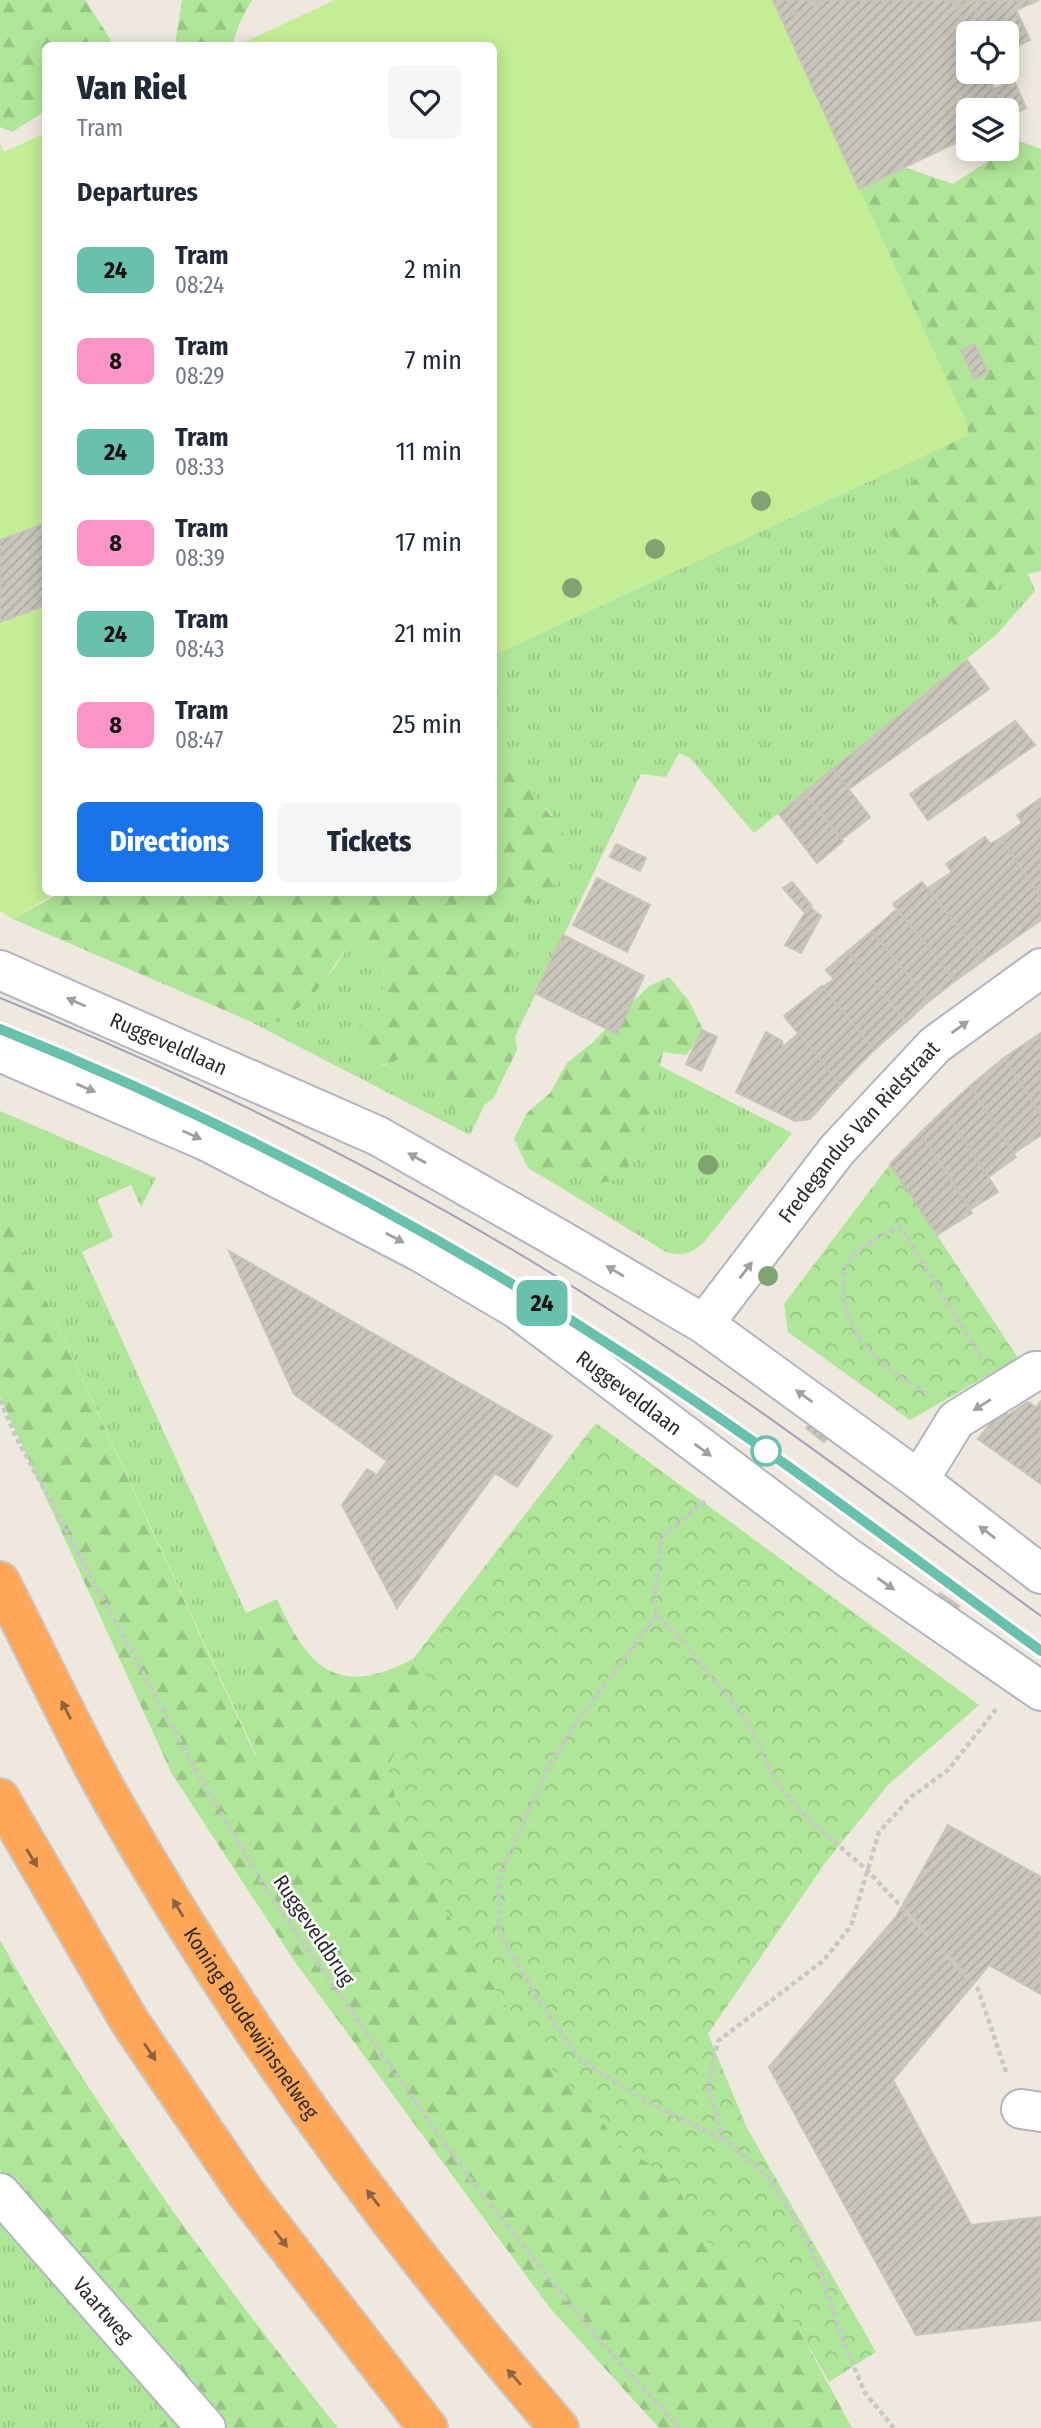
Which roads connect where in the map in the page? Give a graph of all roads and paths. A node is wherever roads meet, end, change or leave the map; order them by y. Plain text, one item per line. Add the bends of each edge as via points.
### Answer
1 (1041, 968) edge
2 (0, 970) edge
3 (0, 1052) edge
4 (704, 1324) junction
5 (1041, 1371) edge
6 (1003, 1392) junction
7 (0, 1400) edge
8 (970, 1412) junction
9 (919, 1480) junction
10 (709, 1498) dead end
11 (1041, 1574) edge
12 (0, 1581) edge
13 (657, 1615) junction
14 (1041, 1691) edge
15 (1003, 1698) dead end
16 (0, 1798) edge
17 (867, 1870) junction
18 (1031, 2110) edge
19 (724, 2139) junction
20 (0, 2193) edge
21 (206, 2428) edge
22 (428, 2428) edge
23 (559, 2428) edge
24 (679, 2428) edge
25 (894, 2428) edge

4 -> 1 street, Fredegandus Van Rielstraat via 837,1150 935,1045
4 -> 2 street, Ruggeveldlaan via 378,1136
3 -> 14 street, Ruggeveldlaan via 218,1147 421,1252 517,1310 847,1557
9 -> 4 street, Ruggeveldlaan
5 - 6 street
6 -> 8 street
6 - 8 path via 900,1226 850,1259 843,1275 842,1297 852,1326 894,1375
7 - 24 path, Ruggeveldbrug via 194,1767 271,1897 470,2179 591,2330
8 - 9 street via 957,1420
11 -> 9 street, Ruggeveldlaan
10 - 13 path via 663,1536 654,1601
23 -> 12 highway, Koning Boudewijnsnelweg via 365,2189 226,1988 105,1787
13 - 17 path via 749,1723 776,1782 807,1818
13 - 19 path via 548,1768 499,1877 499,1930 580,2060 654,2106
15 - 17 path via 948,1770 911,1797 879,1832
16 -> 22 highway via 130,2022 246,2193
17 - 18 path via 978,1989
17 - 19 path via 851,1926 822,1961 718,2041 708,2087
19 - 25 path via 767,2175 796,2220 818,2264 865,2393
20 - 21 street, Vaartweg

